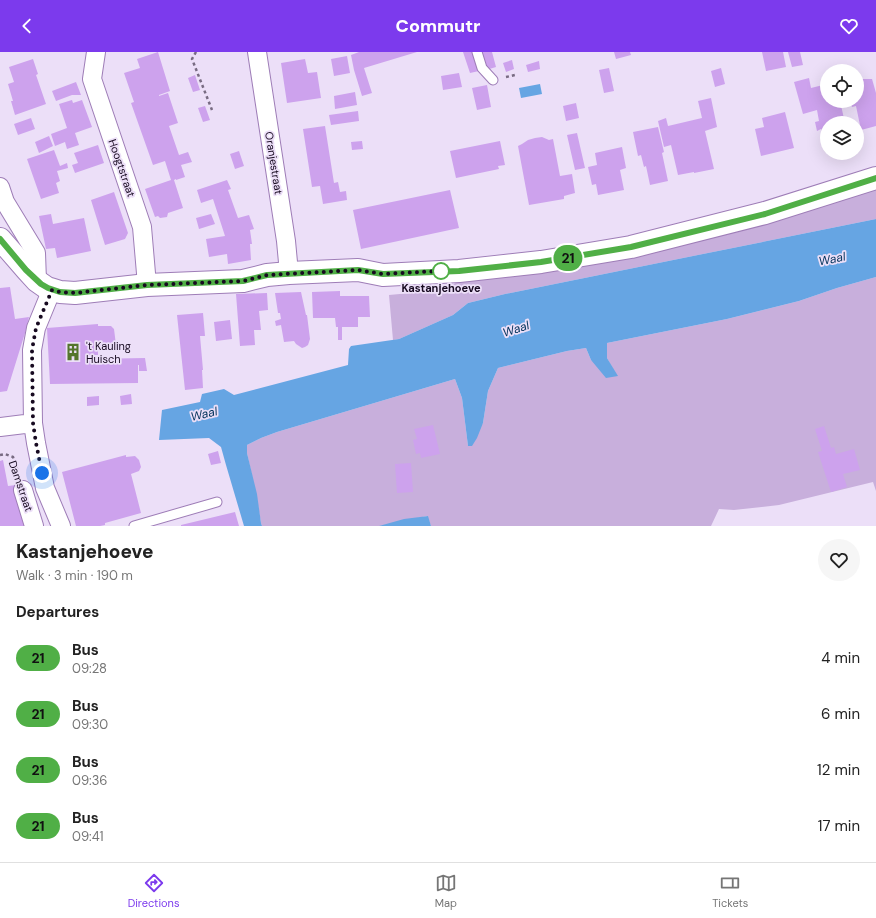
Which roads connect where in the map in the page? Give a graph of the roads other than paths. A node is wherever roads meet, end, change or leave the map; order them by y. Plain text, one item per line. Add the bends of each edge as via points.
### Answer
1 (96, 52) edge
2 (257, 52) edge
3 (477, 52) edge
4 (493, 80) dead end
5 (876, 178) edge
6 (0, 188) edge
7 (0, 239) edge
8 (290, 273) junction
9 (45, 285) junction
10 (147, 285) junction
11 (33, 423) junction
12 (0, 427) edge
13 (24, 490) road end
14 (216, 502) dead end
15 (34, 526) edge
16 (61, 526) edge
17 (134, 526) edge

1 - 10 street, Hoogtstraat via 92,79 142,227
2 - 8 street, Oranjestraat
3 - 4 lane via 482,68
5 - 8 main road via 765,214 631,247 541,262 459,271 383,274 358,270
6 - 9 street via 5,202 36,253
7 - 9 main road via 26,270
8 - 10 main road via 243,281
9 - 10 main road via 60,292 75,293
9 - 11 street via 32,350
11 - 12 street
11 - 16 street via 45,488
13 - 15 street, Damstraat
14 - 17 lane

